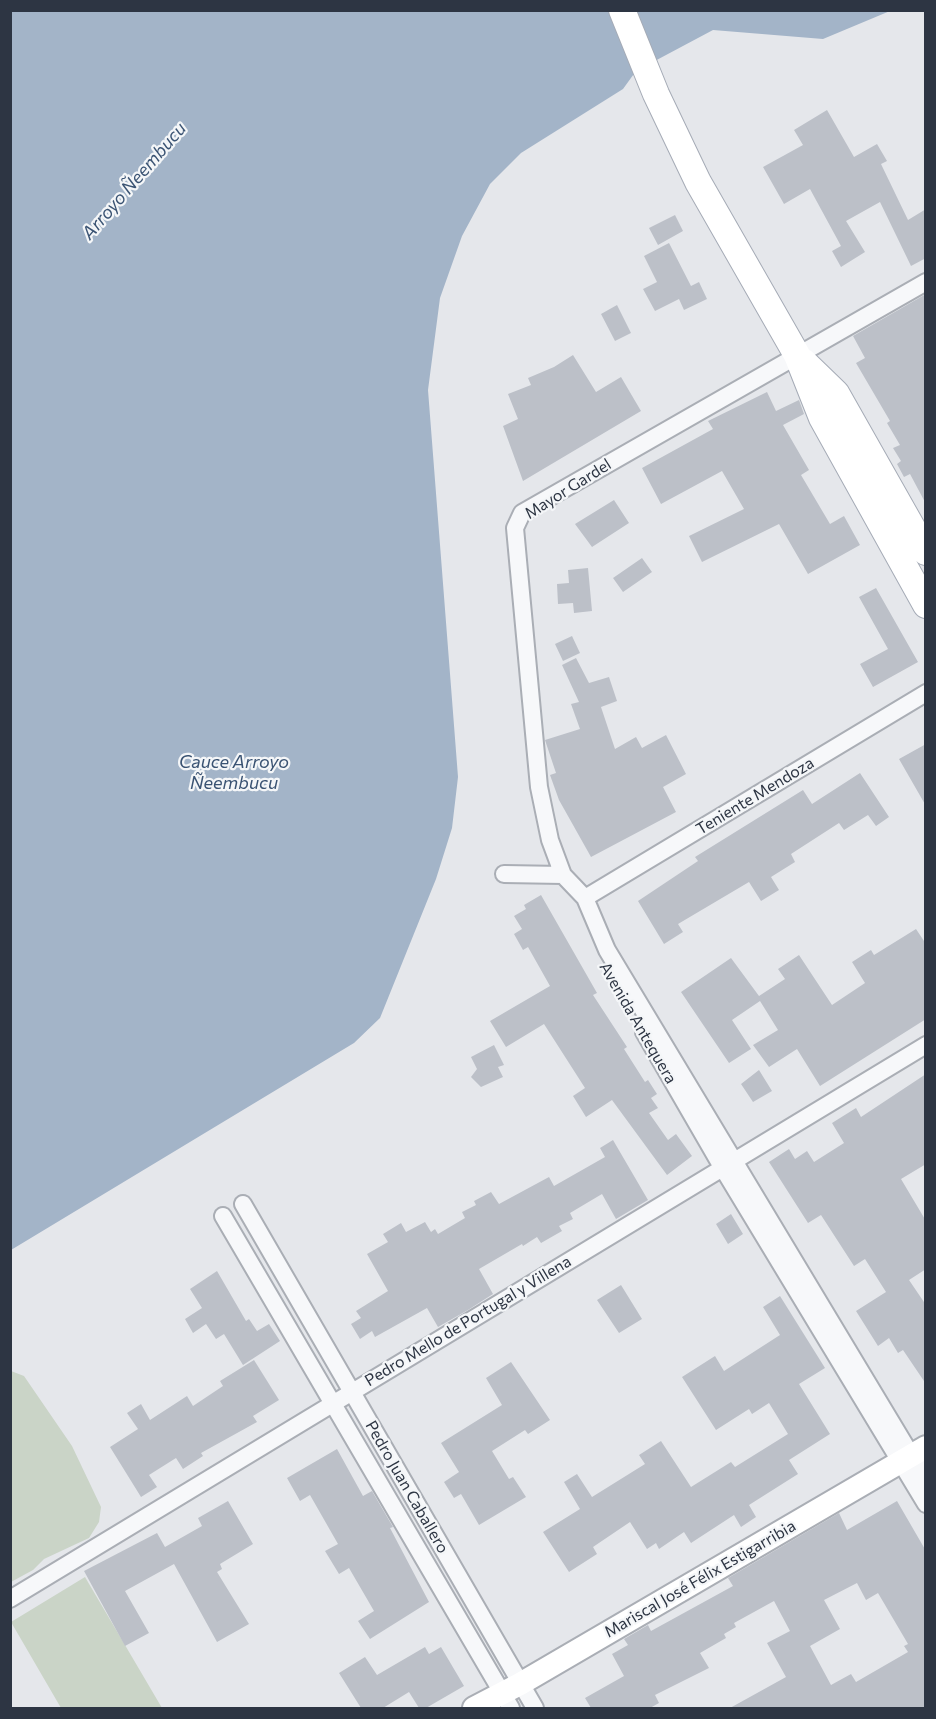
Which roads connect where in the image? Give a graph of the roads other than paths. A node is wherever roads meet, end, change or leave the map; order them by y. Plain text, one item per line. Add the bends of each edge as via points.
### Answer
1 (622, 10) edge
2 (926, 282) edge
3 (797, 355) junction
4 (926, 552) edge
5 (926, 605) edge
6 (926, 693) edge
7 (504, 874) dead end
8 (563, 875) junction
9 (585, 898) junction
10 (926, 1044) edge
11 (728, 1163) junction
12 (243, 1204) dead end
13 (223, 1216) dead end
14 (352, 1392) junction
15 (333, 1403) junction
16 (912, 1455) edge
17 (926, 1480) edge
18 (926, 1504) edge
19 (10, 1599) edge
20 (511, 1695) edge
21 (474, 1708) edge
22 (535, 1708) edge

1 - 3 main road via 698,182
2 - 3 street, Mayor Gardel
3 - 4 main road via 836,393
3 - 5 main road via 822,418
3 - 8 street, Mayor Gardel via 522,513 515,528 539,787 550,840
6 - 9 street, Teniente Mendoza
7 - 8 street
8 - 9 street, Mayor Gardel
9 - 11 street, Avenida Antequera via 607,950
10 - 11 street, Pedro Mello de Portugal y Villena
11 - 14 street, Pedro Mello de Portugal y Villena
11 - 16 street, Avenida Antequera
12 - 14 street, Pedro Juan Caballero
13 - 15 street, Pedro Juan Caballero
14 - 15 street, Pedro Mello de Portugal y Villena
14 - 20 street, Pedro Juan Caballero
15 - 19 street, Pedro Mello de Portugal y Villena
15 - 20 street, Pedro Juan Caballero
16 - 17 street, Avenida Antequera
16 - 18 street, Avenida Antequera
16 - 20 main road, Mariscal José Félix Estigarribia
20 - 21 main road, Mariscal José Félix Estigarribia
20 - 22 street, Pedro Juan Caballero

